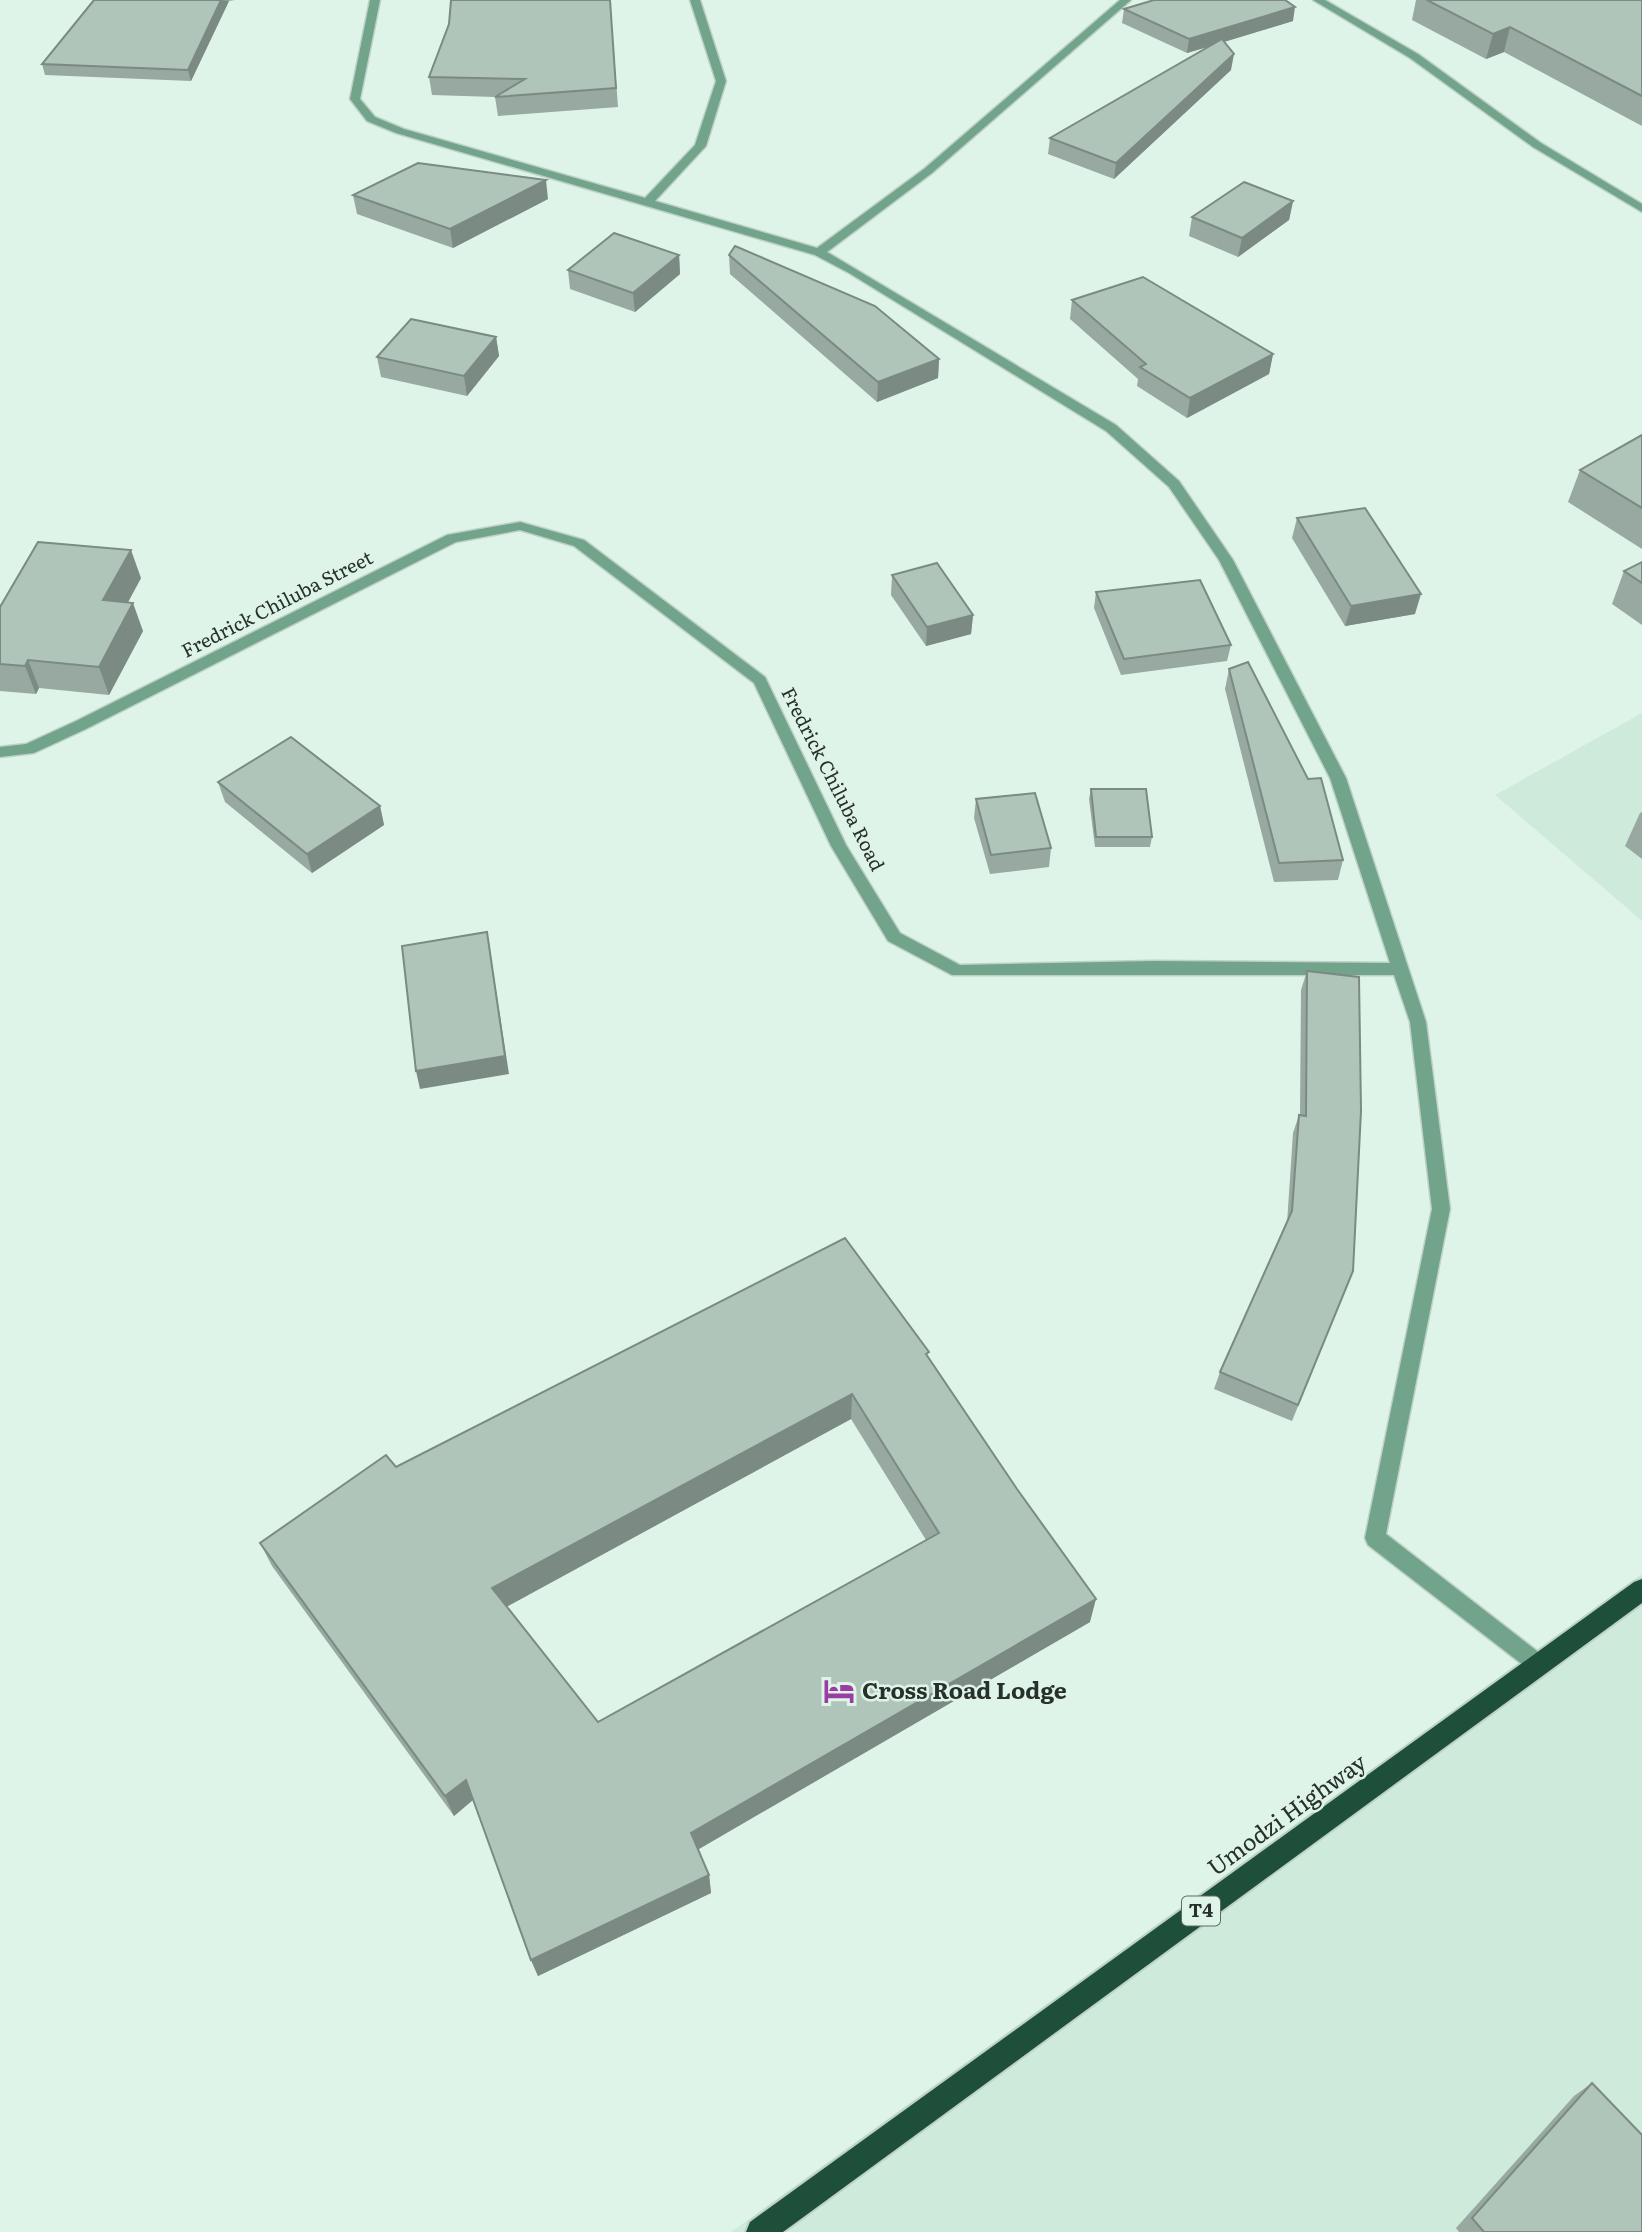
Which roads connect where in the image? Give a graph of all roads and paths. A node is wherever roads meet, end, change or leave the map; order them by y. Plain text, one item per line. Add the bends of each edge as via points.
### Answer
1 (375, 0) edge
2 (695, 0) edge
3 (1125, 0) edge
4 (1318, 0) edge
5 (648, 202) junction
6 (1642, 209) edge
7 (818, 253) junction
8 (579, 543) joint
9 (0, 752) edge
10 (1401, 969) junction
11 (1642, 1590) edge
12 (1539, 1665) junction
13 (761, 2232) edge

1 - 5 street via 355,99 370,119
2 - 5 street via 721,81 700,146
3 - 7 street via 928,171
4 - 6 street via 1415,56 1537,145
5 - 7 street
7 - 10 street via 1111,428 1174,484 1226,560 1338,778
8 - 9 street, Fredrick Chiluba Street via 520,526 452,538 81,725 29,748
8 - 10 street, Fredrick Chiluba Road via 760,680 839,846 894,937 958,971
10 - 12 street via 1418,1022 1441,1209 1375,1538
11 - 12 highway, Umodzi Highway / T4
12 - 13 highway, Umodzi Highway / T4

